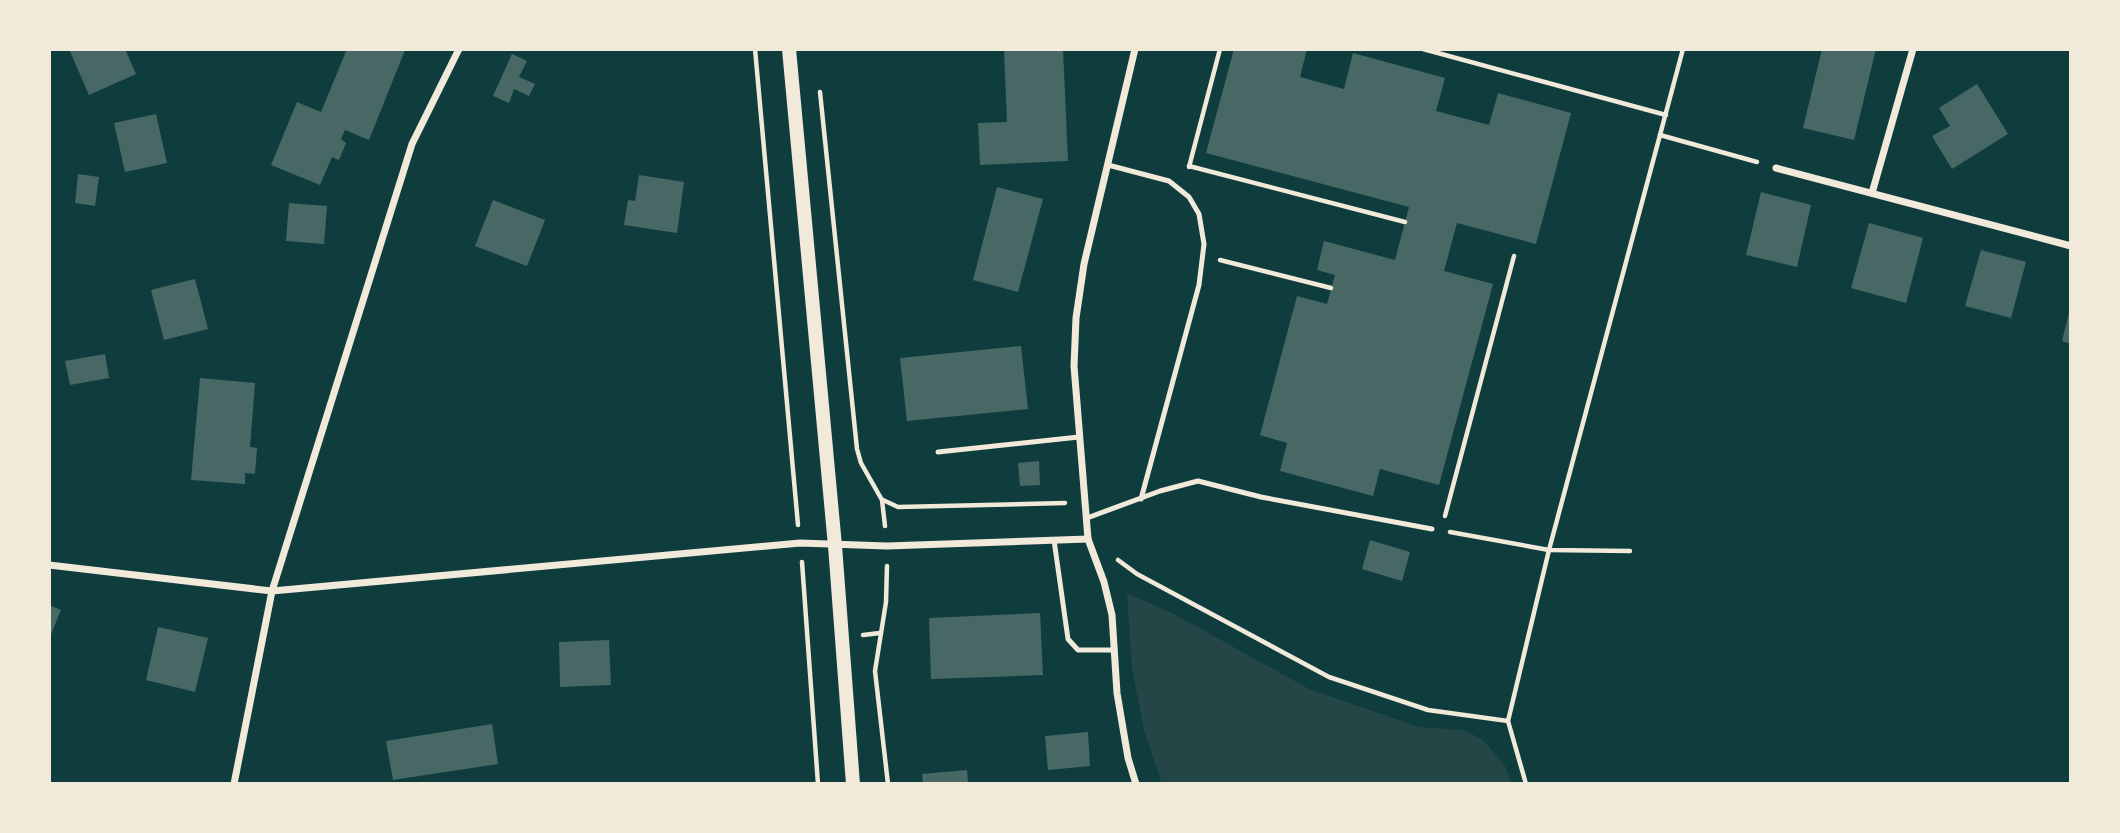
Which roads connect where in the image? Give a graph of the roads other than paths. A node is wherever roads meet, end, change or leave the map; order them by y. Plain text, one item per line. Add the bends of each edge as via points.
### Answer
1 (459, 49) edge
2 (789, 49) edge
3 (1135, 49) edge
4 (1913, 49) edge
5 (1108, 164) junction
6 (1776, 168) road end
7 (1872, 192) junction
8 (2071, 246) edge
9 (1079, 437) junction
10 (938, 452) dead end
11 (1141, 499) junction
12 (1087, 518) junction
13 (1432, 529) road end
14 (1088, 539) junction
15 (1054, 540) junction
16 (835, 546) junction
17 (49, 565) edge
18 (272, 591) junction
19 (1115, 650) junction
20 (234, 784) edge
21 (853, 784) edge
22 (1136, 784) edge

1 - 18 street via 412,144
2 - 16 main road
3 - 5 street
4 - 7 street
5 - 9 street via 1076,318
5 - 11 lane via 1169,181 1182,191 1199,214 1204,244 1199,285
6 - 7 street
7 - 8 street
9 - 10 lane
9 - 12 street
11 - 12 lane
11 - 13 lane via 1198,481
12 - 14 street
14 - 15 street
14 - 19 street via 1104,582
15 - 16 street
15 - 19 lane via 1068,639 1078,650
16 - 18 street via 800,543
16 - 21 main road
17 - 18 street
18 - 20 street
19 - 22 street via 1117,693

